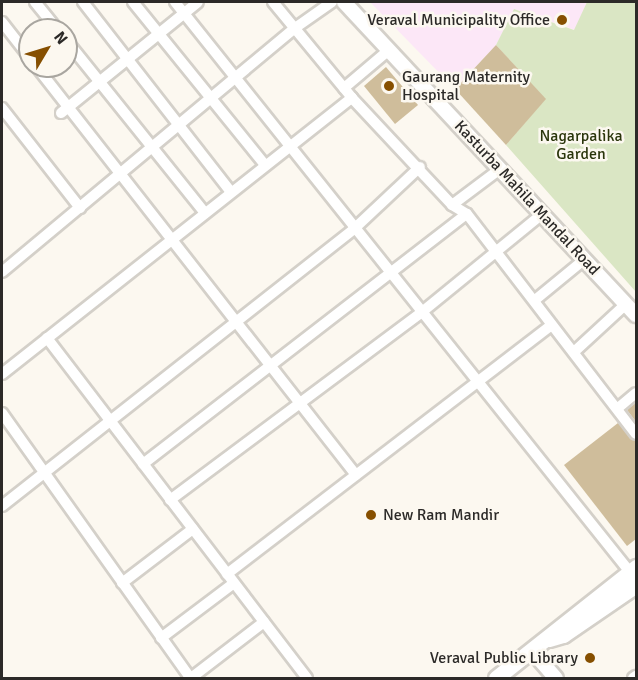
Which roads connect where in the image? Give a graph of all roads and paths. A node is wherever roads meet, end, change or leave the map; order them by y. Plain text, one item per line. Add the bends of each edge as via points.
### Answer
1 (36, 2) edge
2 (83, 2) edge
3 (133, 2) edge
4 (175, 2) edge
5 (198, 2) edge
6 (273, 2) edge
7 (332, 2) edge
8 (344, 2) edge
9 (184, 14) junction
10 (49, 18) edge
11 (2, 22) edge
12 (295, 28) junction
13 (159, 34) junction
14 (18, 43) edge
15 (389, 50) junction
16 (78, 55) edge
17 (128, 60) junction
18 (44, 78) edge
19 (237, 80) junction
20 (100, 82) junction
21 (344, 88) junction
22 (352, 98) junction
23 (213, 100) junction
24 (2, 108) edge
25 (65, 110) junction
26 (180, 127) junction
27 (291, 146) junction
28 (153, 148) junction
29 (265, 165) junction
30 (420, 167) junction
31 (500, 169) junction
32 (122, 174) junction
33 (231, 192) junction
34 (452, 205) junction
35 (80, 208) junction
36 (205, 213) junction
37 (467, 214) junction
38 (542, 214) junction
39 (355, 228) junction
40 (171, 238) junction
41 (497, 249) junction
42 (585, 260) junction
43 (2, 272) edge
44 (392, 274) junction
45 (535, 300) junction
46 (626, 304) junction
47 (422, 312) junction
48 (636, 315) edge
49 (238, 322) junction
50 (551, 325) junction
51 (47, 338) junction
52 (575, 351) junction
53 (273, 367) junction
54 (2, 374) edge
55 (478, 382) junction
56 (636, 393) edge
57 (300, 403) junction
58 (618, 408) junction
59 (2, 413) edge
60 (110, 421) junction
61 (636, 434) edge
62 (143, 464) junction
63 (44, 473) junction
64 (356, 475) junction
65 (170, 500) junction
66 (2, 506) edge
67 (193, 529) junction
68 (227, 574) junction
69 (635, 576) edge
70 (122, 583) junction
71 (234, 583) junction
72 (264, 622) junction
73 (161, 638) junction
74 (533, 651) junction
75 (636, 676) edge
76 (190, 678) edge
77 (307, 678) edge
78 (496, 678) edge
79 (556, 678) edge
80 (633, 678) edge

1 - 10 street
2 - 17 street
3 - 13 street
4 - 9 street
5 - 9 street
6 - 12 street
7 - 12 street
8 - 15 street, Kasturba Mahila Mandal Road
9 - 13 street
9 - 19 street
11 - 14 street
12 - 19 street
12 - 21 street
13 - 17 street
13 - 23 street
15 - 21 street
15 - 31 street, Kasturba Mahila Mandal Road
16 - 20 street
17 - 20 street
17 - 26 street
18 - 25 street
19 - 23 street
19 - 27 street
20 - 25 street
20 - 28 street
21 - 22 street
22 - 27 street
22 - 30 street
23 - 26 street
23 - 29 street
24 - 35 street
25 - 32 street
26 - 28 street
26 - 33 street
27 - 29 street
27 - 39 street
28 - 32 street
28 - 36 street
29 - 33 street
30 - 34 street
30 - 39 street
31 - 34 street
31 - 38 street, Kasturba Mahila Mandal Road
32 - 35 street
32 - 40 street
33 - 36 street
34 - 37 street
35 - 43 street
36 - 40 street
37 - 41 street
37 - 44 street
38 - 41 street
38 - 42 street, Kasturba Mahila Mandal Road
39 - 44 street
39 - 49 street
40 - 49 street
40 - 51 street
41 - 45 street
41 - 47 street
42 - 45 street
42 - 46 street, Kasturba Mahila Mandal Road
44 - 47 street
44 - 53 street
45 - 50 street
46 - 48 street, Kasturba Mahila Mandal Road
46 - 52 street
47 - 55 street
47 - 57 street
49 - 53 street
49 - 60 street
50 - 52 street
50 - 55 street
51 - 54 street
51 - 60 street
52 - 58 street
53 - 57 street
53 - 62 street
55 - 64 street
55 - 69 street
56 - 58 street
57 - 64 street
57 - 65 street
58 - 61 street
59 - 63 street
60 - 62 street
60 - 63 street
62 - 65 street
63 - 66 street
63 - 70 street
64 - 68 street
65 - 67 street
67 - 68 street
67 - 70 street
68 - 71 street
69 - 74 main road via 558,626
70 - 73 street
71 - 72 street
71 - 73 street
72 - 76 street
72 - 77 street
73 - 76 street
74 - 78 main road
74 - 79 street
75 - 80 street

